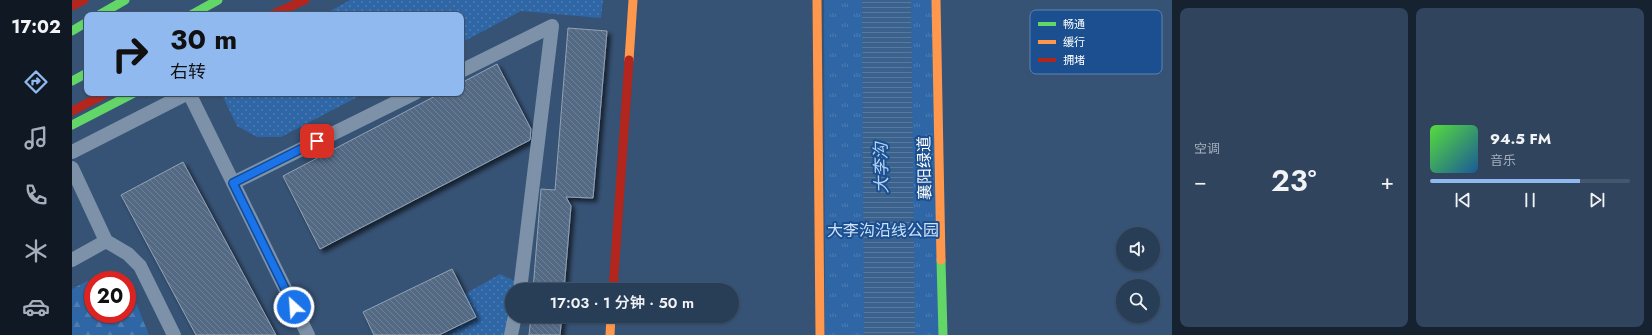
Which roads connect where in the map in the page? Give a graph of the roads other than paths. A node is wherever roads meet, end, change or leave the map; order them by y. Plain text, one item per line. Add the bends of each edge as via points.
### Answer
1 (84, 0) edge
2 (125, 0) edge
3 (218, 0) edge
4 (307, 0) edge
5 (633, 0) edge
6 (817, 0) edge
7 (936, 0) edge
8 (72, 6) edge
9 (104, 12) edge
10 (196, 12) edge
11 (278, 12) edge
12 (285, 12) edge
13 (84, 24) edge
14 (72, 31) edge
15 (464, 70) edge
16 (84, 75) edge
17 (72, 81) edge
18 (101, 96) edge
19 (128, 96) edge
20 (182, 96) edge
21 (190, 96) edge
22 (409, 96) edge
23 (72, 111) edge
24 (72, 125) edge
25 (72, 152) edge
26 (72, 168) edge
27 (233, 183) junction
28 (106, 241) junction
29 (72, 260) edge
30 (521, 283) edge
31 (613, 283) edge
32 (514, 323) edge
33 (611, 323) edge
34 (174, 335) edge
35 (308, 335) edge
36 (511, 335) edge
37 (610, 335) edge
38 (820, 335) edge
39 (942, 335) edge

1 - 8 main road
2 - 9 main road
3 - 10 main road
4 - 11 main road
4 - 12 main road
5 - 31 main road
6 - 38 main road
7 - 39 main road, 襄阳绿道
13 - 14 main road
15 - 30 lane via 552,26
16 - 17 main road
18 - 23 main road
19 - 24 main road
20 - 25 lane
21 - 27 lane
22 - 27 lane
26 - 28 lane
27 - 35 lane
28 - 29 lane
28 - 34 lane via 128,254 140,266
32 - 36 lane
33 - 37 main road

